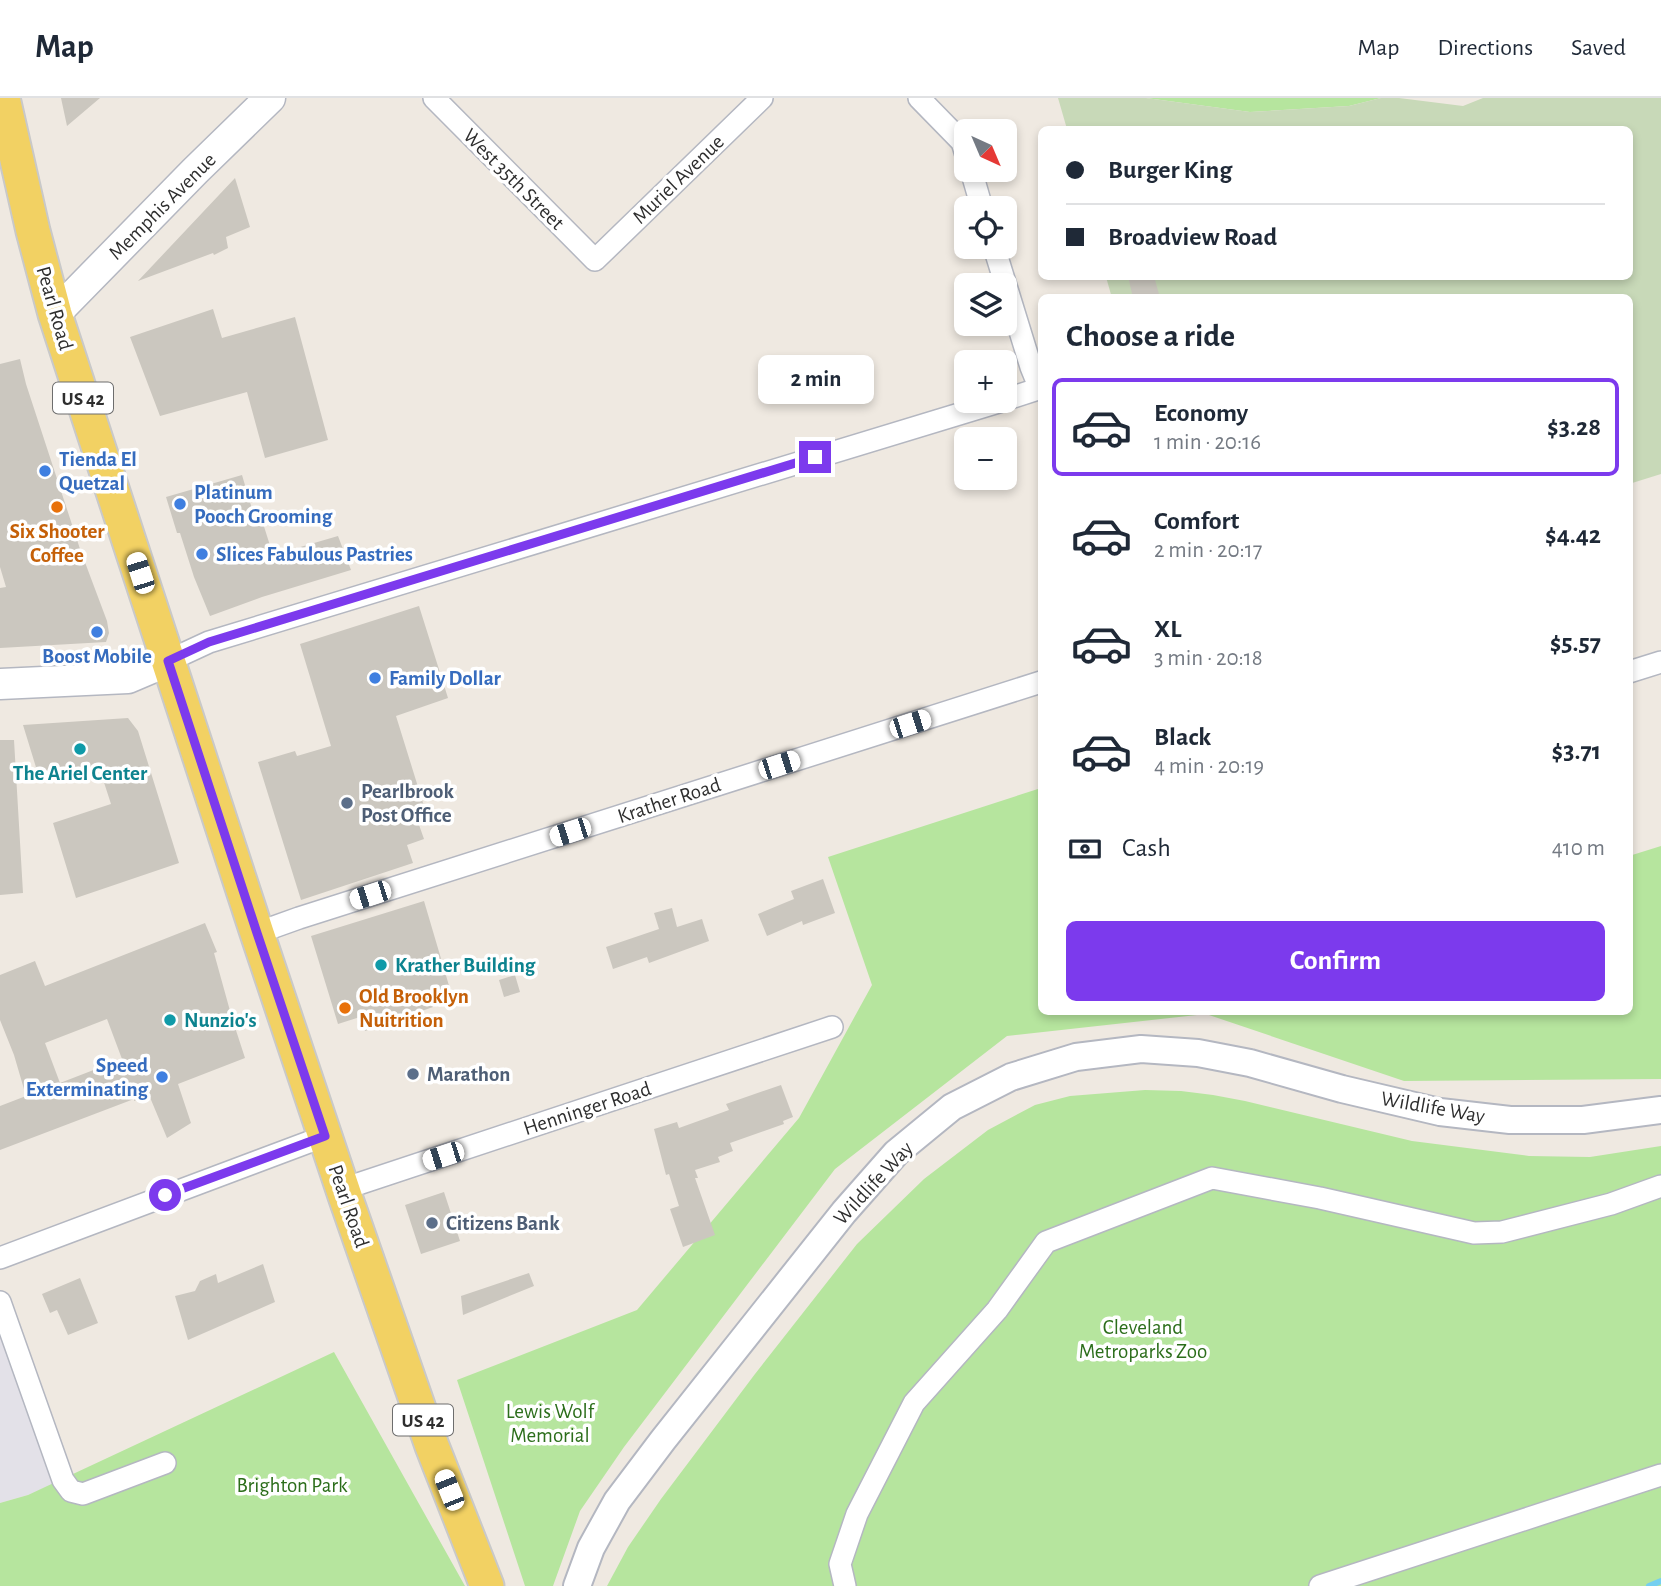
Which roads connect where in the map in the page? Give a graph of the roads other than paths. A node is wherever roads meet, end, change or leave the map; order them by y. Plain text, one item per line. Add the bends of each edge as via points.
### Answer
1 (3, 98) edge
2 (271, 98) edge
3 (434, 98) edge
4 (762, 98) edge
5 (919, 98) edge
6 (954, 134) edge
7 (998, 259) edge
8 (595, 260) joint
9 (55, 314) junction
10 (1038, 384) edge
11 (1038, 390) edge
12 (1017, 396) edge
13 (960, 413) edge
14 (168, 661) junction
15 (1661, 662) edge
16 (1633, 671) edge
17 (1038, 683) edge
18 (0, 684) edge
19 (257, 933) junction
20 (832, 1027) dead end
21 (1661, 1111) edge
22 (325, 1136) junction
23 (1661, 1186) edge
24 (342, 1189) junction
25 (0, 1258) edge
26 (0, 1302) edge
27 (165, 1463) dead end
28 (1661, 1475) edge
29 (487, 1586) edge
30 (577, 1586) edge
31 (845, 1586) edge
32 (1320, 1586) edge

1 - 9 main road, Pearl Road / US 42
2 - 9 main road, Memphis Avenue
3 - 8 street, West 35th Street
4 - 8 street, Muriel Avenue
5 - 6 street
7 - 10 street
9 - 14 main road, Pearl Road / US 42
11 - 12 street
13 - 14 street via 220,638
14 - 18 main road via 128,678
14 - 19 main road, Pearl Road / US 42
15 - 16 street
17 - 19 street, Krather Road
19 - 22 main road, Pearl Road / US 42
20 - 24 street, Henninger Road
21 - 30 street, Wildlife Way via 1571,1120 1510,1120 1440,1112 1250,1063 1141,1049 1076,1057 1011,1077 951,1107 896,1153 844,1212 617,1502 591,1548
22 - 24 main road, Pearl Road / US 42
22 - 25 street
23 - 31 street via 1502,1232 1474,1233 1212,1178 1045,1242 998,1310 914,1403 857,1514 840,1564
24 - 29 main road, Pearl Road / US 42 via 432,1446
26 - 27 street via 63,1480 71,1491 83,1494
28 - 32 street

